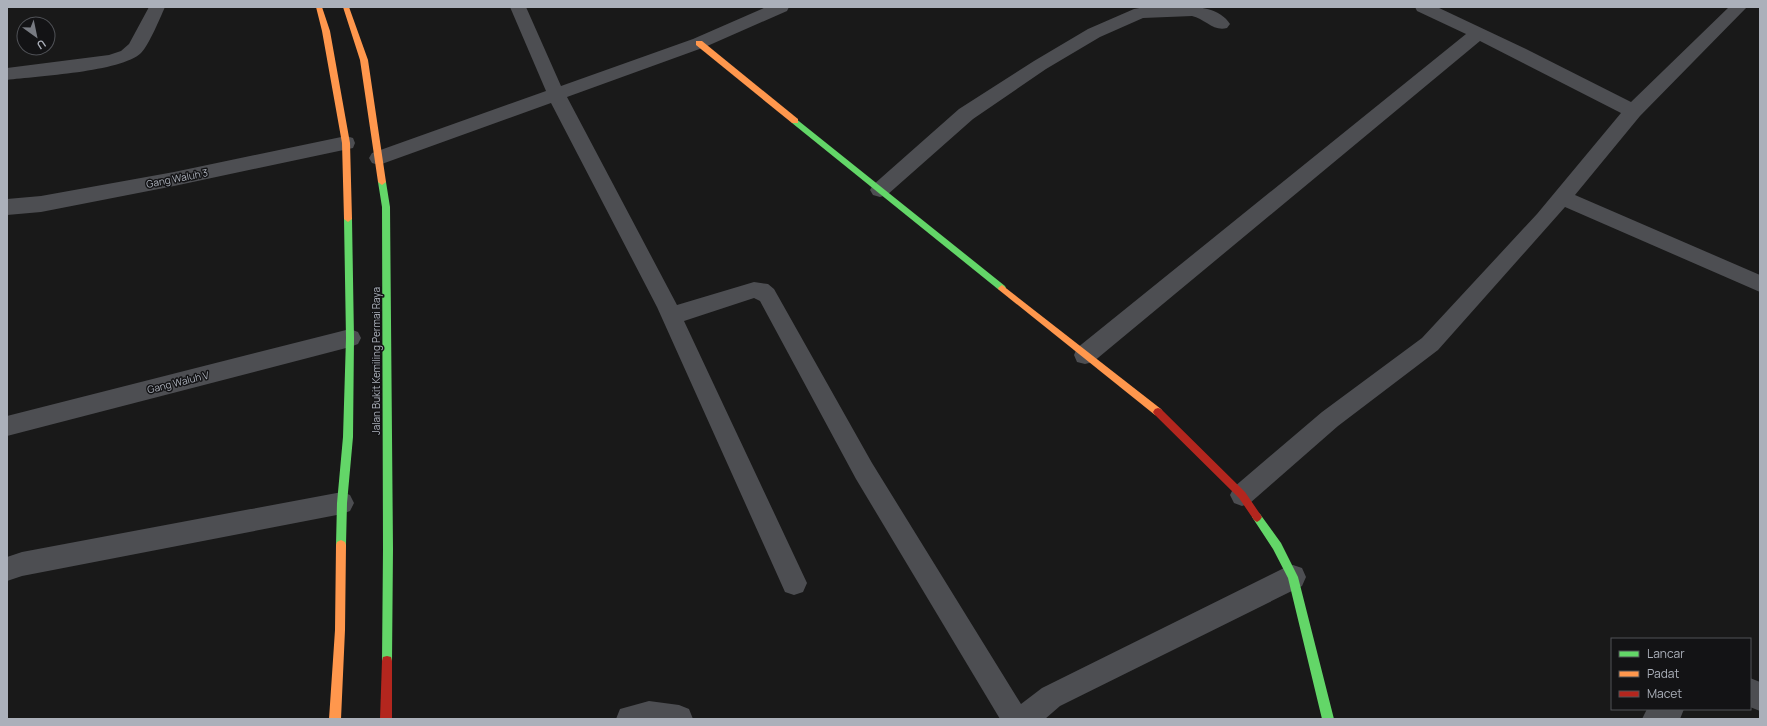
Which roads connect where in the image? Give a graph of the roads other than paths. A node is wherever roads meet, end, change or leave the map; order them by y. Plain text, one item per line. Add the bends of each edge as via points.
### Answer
1 (157, 7) edge
2 (318, 7) edge
3 (346, 7) edge
4 (518, 7) edge
5 (781, 7) edge
6 (1423, 7) edge
7 (1739, 7) edge
8 (1138, 10) edge
9 (1221, 24) dead end
10 (1478, 34) junction
11 (699, 43) junction
12 (7, 74) edge
13 (556, 94) junction
14 (1633, 111) junction
15 (346, 143) junction
16 (379, 158) junction
17 (880, 190) junction
18 (1562, 197) junction
19 (7, 207) edge
20 (1760, 284) edge
21 (672, 316) junction
22 (350, 338) junction
23 (1085, 355) junction
24 (7, 426) edge
25 (1242, 495) junction
26 (342, 503) junction
27 (7, 569) edge
28 (1293, 577) junction
29 (794, 583) dead end
30 (1751, 692) edge
31 (1760, 698) edge
32 (1670, 710) edge
33 (331, 718) edge
34 (386, 719) edge
35 (630, 719) edge
36 (679, 719) edge
37 (1015, 719) edge
38 (1023, 719) edge
39 (1328, 719) edge
40 (1656, 719) edge

1 - 12 street via 136,48 127,55 111,61
2 - 15 street via 343,104
3 - 16 street, Jalan Bukit Kemiling Permai Raya via 364,60 366,99
4 - 13 street
5 - 11 street
6 - 10 street
7 - 14 street
8 - 9 street via 1193,10 1206,14
8 - 17 street via 1040,65 966,114
10 - 14 street via 1520,52
10 - 23 street
11 - 13 street
11 - 17 street
13 - 16 street
13 - 21 street
14 - 18 street
15 - 19 street, Gang Waluh 3 via 174,179 41,204
15 - 22 street
16 - 34 street, Jalan Bukit Kemiling Permai Raya via 386,207
17 - 23 street
18 - 20 street
18 - 25 street via 1430,344 1330,419
21 - 29 street
21 - 37 street via 754,290 761,290 767,295 864,471
22 - 24 street, Gang Waluh V
22 - 26 street via 348,437
23 - 25 street via 1165,417
25 - 28 street via 1277,546
26 - 27 street via 22,564
26 - 33 street via 340,630
28 - 38 street via 1051,697
28 - 39 street
30 - 31 street
32 - 40 street
35 - 36 street via 649,714

